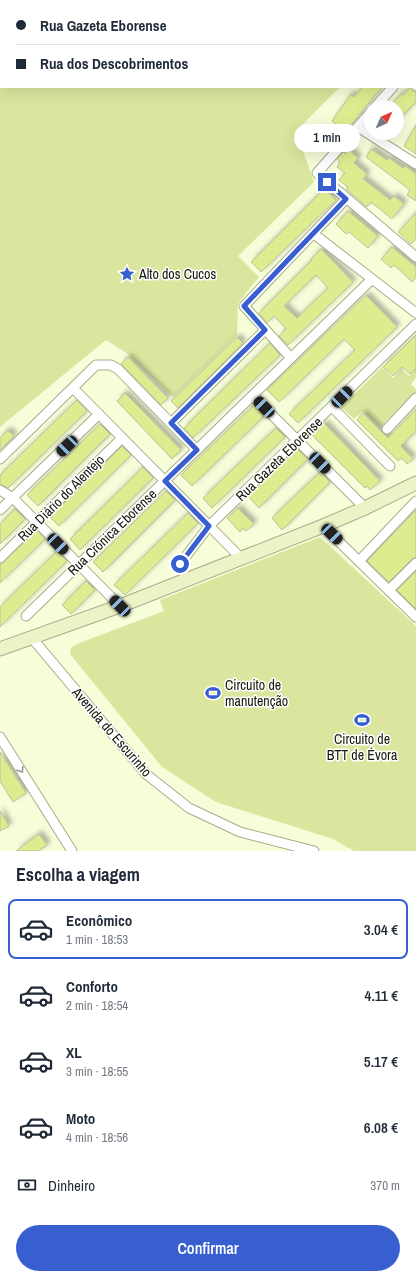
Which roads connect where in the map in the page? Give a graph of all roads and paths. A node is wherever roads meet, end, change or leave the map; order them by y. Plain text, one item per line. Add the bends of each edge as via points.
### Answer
1 (392, 88) edge
2 (381, 100) edge
3 (364, 120) edge
4 (358, 127) junction
5 (416, 164) edge
6 (346, 199) junction
7 (314, 234) junction
8 (414, 252) edge
9 (371, 280) junction
10 (416, 314) edge
11 (416, 324) edge
12 (265, 330) junction
13 (291, 358) junction
14 (73, 388) junction
15 (253, 396) junction
16 (416, 398) edge
17 (332, 407) junction
18 (99, 414) junction
19 (171, 423) junction
20 (387, 429) dead end
21 (122, 438) junction
22 (298, 441) junction
23 (197, 450) junction
24 (0, 459) edge
25 (390, 466) dead end
26 (165, 481) junction
27 (416, 483) edge
28 (0, 490) edge
29 (13, 498) junction
30 (416, 501) edge
31 (365, 508) junction
32 (0, 510) edge
33 (36, 522) junction
34 (209, 526) junction
35 (323, 526) junction
36 (0, 558) edge
37 (241, 558) junction
38 (359, 561) junction
39 (416, 563) edge
40 (78, 564) junction
41 (180, 564) dead end
42 (389, 590) junction
43 (120, 606) junction
44 (26, 616) dead end
45 (416, 617) edge
46 (32, 638) junction
47 (0, 649) edge
48 (0, 737) edge
49 (72, 851) edge
50 (313, 851) edge

1 - 2 street
3 - 4 street
4 - 5 street
4 - 6 street via 317,173
6 - 7 street
6 - 8 street
7 - 9 street
7 - 12 street via 244,306
9 - 10 street
9 - 13 street, Rua Crónica Eborense
11 - 17 street, Rua Gazeta Eborense
12 - 13 street
12 - 19 street
13 - 15 street, Rua Crónica Eborense
14 - 18 street
14 - 19 street via 96,365 111,365
14 - 24 street
15 - 22 street
15 - 23 street, Rua Crónica Eborense
16 - 20 street
17 - 22 street, Rua Gazeta Eborense
17 - 25 street
18 - 21 street
18 - 29 street
19 - 23 street
21 - 26 street
21 - 33 street, Rua Diário do Alentejo
22 - 31 street
22 - 34 street, Rua Gazeta Eborense
23 - 26 street, Rua Crónica Eborense
26 - 34 street
26 - 40 street, Rua Crónica Eborense
27 - 31 street
28 - 29 street
29 - 32 street
29 - 33 street
30 - 38 street
31 - 35 street
33 - 36 street, Rua Diário do Alentejo
33 - 40 street
34 - 37 street
34 - 41 street, Rua Gazeta Eborense
35 - 37 street
35 - 38 street
37 - 43 street
38 - 42 street
39 - 42 street
40 - 43 street
40 - 44 street, Rua Crónica Eborense
42 - 45 street
43 - 46 street
46 - 47 street
46 - 50 street, Avenida do Escurinho via 146,774 188,808 240,832
48 -> 49 street

